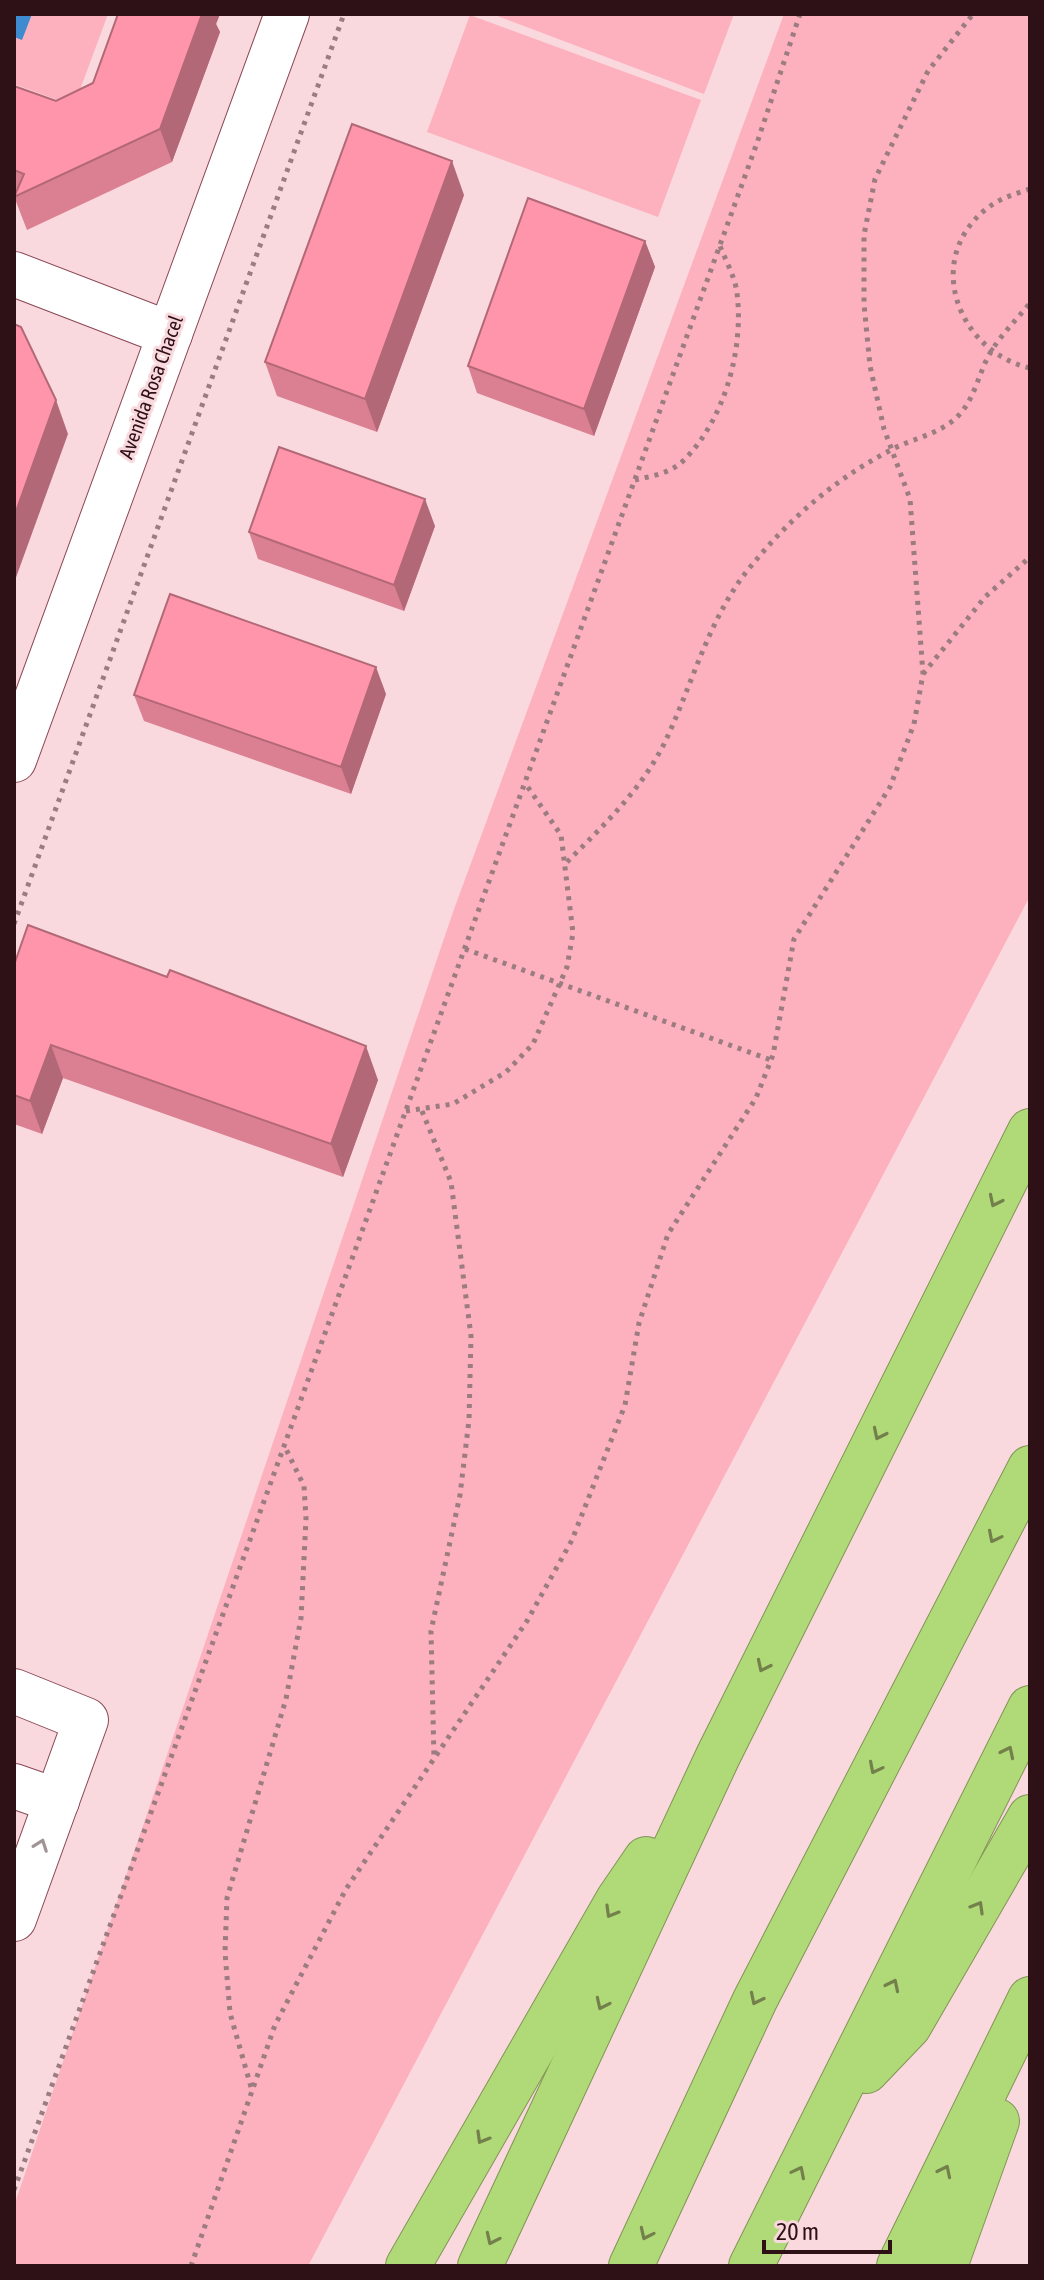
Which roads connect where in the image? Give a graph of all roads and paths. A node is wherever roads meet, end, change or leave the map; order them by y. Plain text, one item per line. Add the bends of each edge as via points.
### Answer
1 (287, 14) edge
2 (344, 14) edge
3 (800, 14) edge
4 (973, 14) edge
5 (1030, 189) edge
6 (720, 245) junction
7 (14, 274) edge
8 (1030, 303) edge
9 (170, 334) junction
10 (990, 352) junction
11 (1030, 368) edge
12 (892, 449) junction
13 (635, 480) junction
14 (1030, 557) edge
15 (923, 674) junction
16 (14, 760) edge
17 (525, 782) junction
18 (567, 862) junction
19 (14, 924) edge
20 (465, 949) junction
21 (561, 985) junction
22 (771, 1060) junction
23 (406, 1111) junction
24 (422, 1111) junction
25 (1030, 1131) edge
26 (284, 1446) junction
27 (1030, 1468) edge
28 (14, 1691) edge
29 (1030, 1708) edge
30 (718, 1756) junction
31 (434, 1761) junction
32 (14, 1786) edge
33 (57, 1801) junction
34 (1030, 1817) edge
35 (17, 1900) edge
36 (1030, 1999) edge
37 (1030, 2028) edge
38 (252, 2088) junction
39 (834, 2105) junction
40 (14, 2190) edge
41 (191, 2266) edge
42 (408, 2266) edge
43 (480, 2266) edge
44 (631, 2266) edge
45 (751, 2266) edge
46 (899, 2266) edge
47 (945, 2266) edge

1 - 9 street, Avenida Rosa Chacel
2 - 19 path
3 - 6 path
4 - 12 path via 922,83 875,179 867,221 864,304 870,366
5 - 10 path via 985,210 962,240 956,259 954,286 960,312
6 - 13 path
6 - 13 path via 737,290 739,329 731,373 709,427 684,461 662,474
7 - 9 street
8 - 10 path
9 - 16 street, Avenida Rosa Chacel
10 - 11 path
10 - 12 path via 959,415 934,433
12 - 15 path via 910,499
12 - 18 path via 833,484 744,574 715,625 661,749 627,802
13 - 17 path
14 - 15 path via 985,597
15 - 22 path via 914,724 890,787 794,939
17 - 18 path via 561,835
17 - 20 path
18 - 21 path via 573,933
20 - 21 path
20 - 23 path
21 - 22 path
21 - 24 path via 533,1044 506,1072 453,1104
22 - 31 path via 756,1098 668,1234 639,1323 625,1405 572,1540 527,1621
23 - 24 path
23 - 26 path
24 - 31 path via 451,1182 471,1336 460,1495 431,1631
25 -> 30 highway
26 - 38 path via 304,1486 301,1618 286,1699 227,1898 230,2013
26 - 40 path
27 -> 44 highway via 755,2000
28 - 33 street via 86,1720
39 -> 29 highway
30 -> 42 highway via 618,1900
30 -> 43 highway
31 - 38 path via 346,1889 275,2025
32 - 33 street
35 -> 33 street
39 -> 34 highway via 909,2026
46 -> 36 highway
37 - 47 highway
38 - 41 path
45 -> 39 highway

